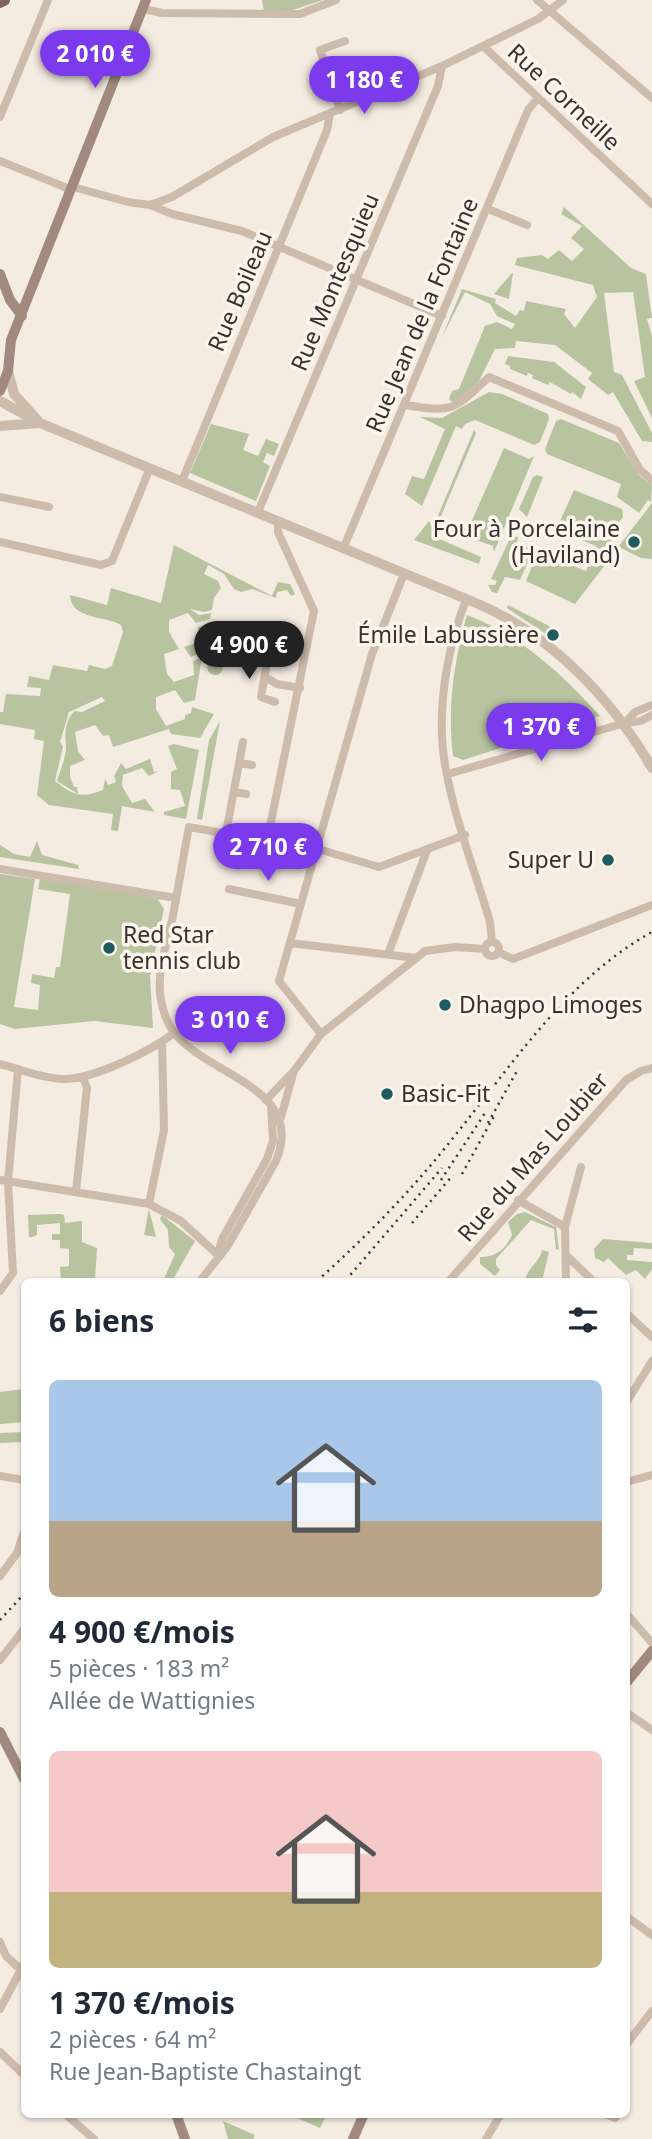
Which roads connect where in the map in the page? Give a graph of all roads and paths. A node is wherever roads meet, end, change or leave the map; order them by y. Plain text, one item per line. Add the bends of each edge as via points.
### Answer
1 (48, 0) edge
2 (336, 0) edge
3 (537, 0) edge
4 (560, 1) edge
5 (145, 5) edge
6 (550, 11) junction
7 (345, 41) dead end
8 (483, 46) junction
9 (442, 66) junction
10 (538, 98) junction
11 (652, 98) edge
12 (340, 110) junction
13 (330, 114) junction
14 (0, 117) edge
15 (0, 161) edge
16 (73, 189) junction
17 (652, 204) edge
18 (150, 205) junction
19 (488, 209) junction
20 (527, 225) dead end
21 (280, 246) junction
22 (0, 274) edge
23 (357, 280) junction
24 (22, 316) junction
25 (442, 316) junction
26 (4, 367) edge
27 (0, 391) edge
28 (0, 401) edge
29 (405, 405) junction
30 (0, 410) edge
31 (40, 423) junction
32 (0, 426) edge
33 (150, 468) junction
34 (652, 480) edge
35 (182, 481) junction
36 (0, 497) edge
37 (49, 507) dead end
38 (258, 512) junction
39 (278, 521) junction
40 (0, 542) edge
41 (343, 549) junction
42 (404, 574) junction
43 (467, 600) junction
44 (267, 633) dead end
45 (268, 658) junction
46 (285, 658) dead end
47 (256, 660) dead end
48 (265, 677) junction
49 (300, 688) junction
50 (275, 702) dead end
51 (652, 705) edge
52 (652, 715) edge
53 (625, 723) junction
54 (243, 742) dead end
55 (239, 763) junction
56 (253, 765) dead end
57 (652, 768) edge
58 (449, 774) junction
59 (234, 792) junction
60 (246, 794) dead end
61 (226, 833) junction
62 (465, 835) junction
63 (267, 841) junction
64 (318, 849) junction
65 (428, 850) junction
66 (0, 869) edge
67 (229, 889) dead end
68 (176, 898) junction
69 (301, 904) junction
70 (652, 905) edge
71 (492, 942) junction
72 (290, 943) junction
73 (485, 949) junction
74 (498, 952) junction
75 (388, 954) junction
76 (416, 958) junction
77 (397, 972) junction
78 (174, 1033) junction
79 (321, 1034) junction
80 (162, 1042) junction
81 (0, 1064) edge
82 (652, 1068) edge
83 (18, 1069) junction
84 (294, 1071) junction
85 (83, 1077) junction
86 (286, 1102) junction
87 (269, 1103) junction
88 (281, 1117) junction
89 (581, 1167) dead end
90 (4, 1180) edge
91 (76, 1191) junction
92 (518, 1200) junction
93 (149, 1204) junction
94 (565, 1227) junction
95 (218, 1255) junction
96 (567, 1256) junction
97 (202, 1278) edge
98 (452, 1278) edge
99 (566, 1278) edge
100 (590, 1278) edge
101 (0, 1291) edge
102 (630, 1317) edge
103 (652, 1337) edge
104 (652, 1361) edge
105 (630, 1397) edge
106 (652, 1475) edge
107 (0, 1476) edge
108 (21, 1479) edge
109 (630, 1481) edge
110 (21, 1541) edge
111 (0, 1576) edge
112 (630, 1618) edge
113 (21, 1633) edge
114 (652, 1643) edge
115 (652, 1651) edge
116 (0, 1660) edge
117 (648, 1663) edge
118 (630, 1679) edge
119 (630, 1715) edge
120 (652, 1730) edge
121 (0, 1732) edge
122 (21, 1773) edge
123 (630, 1919) edge
124 (652, 1935) edge
125 (0, 1942) edge
126 (21, 1966) edge
127 (21, 1971) edge
128 (0, 2009) edge
129 (652, 2011) edge
130 (630, 2040) edge
131 (0, 2052) edge
132 (21, 2072) edge
133 (70, 2118) edge
134 (177, 2118) edge
135 (362, 2118) edge
136 (499, 2118) edge
137 (94, 2139) edge
138 (185, 2139) edge
139 (353, 2139) edge
140 (486, 2139) edge

1 - 14 street
2 - 5 street via 300,14 162,13
3 - 6 street
4 - 6 street
5 - 16 main road
6 - 8 street
6 - 11 street
7 - 12 street via 320,50
8 - 9 street
8 - 10 street, Rue Corneille
9 - 12 street
9 - 23 street, Rue Montesquieu via 438,86
10 - 17 street, Rue Corneille
10 - 19 street, Rue Jean de la Fontaine via 528,110
12 - 13 street
13 - 18 street via 273,137 172,197
13 - 21 street, Rue Boileau
15 - 16 street
16 - 18 street
16 - 24 main road
18 - 21 street
19 - 20 street
19 - 25 street, Rue Jean de la Fontaine
21 - 23 street
21 - 35 street, Rue Boileau
22 - 24 main road
23 - 25 street
23 - 38 street, Rue Montesquieu
24 - 26 main road
25 - 29 street, Rue Jean de la Fontaine
26 - 27 main road
26 - 31 street via 14,394
28 - 31 street
29 - 34 street via 448,410 489,377 618,431 640,470
29 - 41 street, Rue Jean de la Fontaine
30 - 31 street
31 - 32 street
31 - 33 street
33 - 35 street
33 - 40 street via 112,561 101,565
35 - 38 street
36 - 37 street
38 - 39 street
39 - 41 street
39 - 49 street via 278,532 314,611
41 - 42 street
42 - 43 street
42 - 64 street via 372,654
43 - 53 street via 541,639
43 - 58 street via 445,687 442,736
44 - 45 street
45 - 46 street
45 - 47 street
45 - 48 street
48 - 49 street
48 - 50 street via 256,697
49 - 63 street
51 - 53 street via 635,712
52 - 53 street via 641,722
53 - 57 street
53 - 58 street
54 - 55 street
55 - 56 street
55 - 59 street
58 - 62 street
59 - 60 street
59 - 61 street
61 - 63 street
61 - 68 street via 189,827
62 - 65 street
62 - 71 street
63 - 64 street
64 - 65 street via 379,867
64 - 69 street
65 - 75 street
66 - 68 street
67 - 69 street
68 - 78 street via 160,998
69 - 72 street
70 - 74 street via 513,960
71 - 73 street
71 - 74 street
72 - 75 street
72 - 79 street via 279,981
73 - 74 street via 490,956
73 - 76 street via 455,947 425,951
75 - 76 street
75 - 77 street
76 - 77 street
77 - 79 street
78 - 80 street
78 - 87 street
79 - 84 street
80 - 85 street
80 - 93 street via 164,1130
81 - 83 street
82 - 92 street, Rue du Mas Loubier via 626,1080
83 - 85 street via 62,1079
83 - 90 street
84 - 86 street
84 - 87 street
85 - 91 street via 87,1088
86 - 87 street
86 - 88 street
87 - 88 street
87 - 95 street via 273,1141 267,1159 222,1239
88 - 95 street via 283,1138 276,1161
89 - 94 street
90 - 91 street
90 - 101 street via 13,1273
91 - 93 street
92 - 94 street
92 - 98 street, Rue du Mas Loubier
93 - 95 street via 181,1221
94 - 96 street
95 - 97 street
96 - 99 street
96 - 100 street
102 - 103 street
104 - 105 street
106 - 109 street
107 - 108 street
110 - 111 street
112 - 114 street
113 - 116 street
115 - 117 main road
117 - 118 main road
119 - 120 street
121 - 122 main road
123 - 124 street
125 - 126 street via 6,1956
127 - 128 street
129 - 130 street
131 - 132 street
133 - 137 street
134 - 138 main road
135 - 139 main road
136 - 140 street

